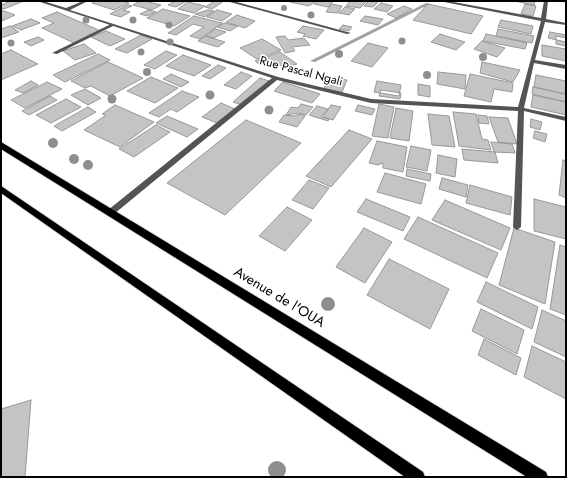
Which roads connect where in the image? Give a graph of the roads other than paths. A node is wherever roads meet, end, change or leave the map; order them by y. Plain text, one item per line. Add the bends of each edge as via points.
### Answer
1 (39, 1) edge
2 (86, 1) edge
3 (228, 1) edge
4 (441, 1) edge
5 (546, 1) edge
6 (66, 10) junction
7 (543, 21) junction
8 (566, 24) edge
9 (113, 25) junction
10 (349, 33) dead end
11 (55, 54) dead end
12 (532, 61) junction
13 (566, 67) edge
14 (276, 78) junction
15 (521, 109) junction
16 (566, 119) edge
17 (1, 145) edge
18 (1, 190) edge
19 (111, 212) junction
20 (517, 227) dead end
21 (418, 477) edge
22 (541, 477) edge

1 - 6 street, Rue Pascal Ngali
2 - 6 street
3 - 10 street
4 - 7 street
5 - 7 street
6 - 9 street, Rue Pascal Ngali
7 - 8 street
7 - 12 street
9 - 11 street
9 - 14 street, Rue Pascal Ngali
12 - 13 street
12 - 15 street
14 - 15 street, Rue Pascal Ngali via 371,101
14 - 19 street
15 - 16 street, Rue Pascal Ngali
15 - 20 street
17 - 19 main road, Avenue de l'OUA
18 - 21 main road
19 - 22 main road, Avenue de l'OUA

